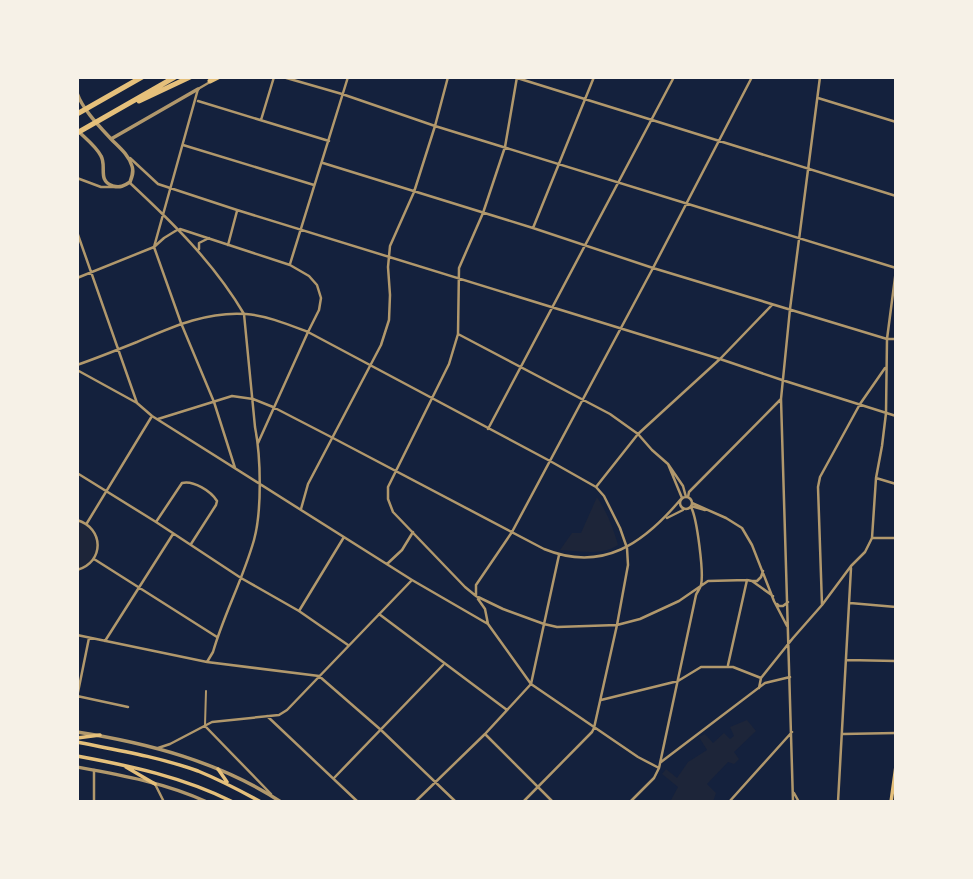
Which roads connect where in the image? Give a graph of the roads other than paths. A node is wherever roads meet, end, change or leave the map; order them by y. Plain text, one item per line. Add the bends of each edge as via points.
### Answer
1 (142, 77) edge
2 (175, 77) edge
3 (190, 77) edge
4 (219, 77) edge
5 (274, 77) edge
6 (283, 77) edge
7 (348, 77) edge
8 (448, 77) edge
9 (516, 77) edge
10 (594, 77) edge
11 (674, 77) edge
12 (752, 77) edge
13 (820, 77) edge
14 (210, 81) joint
15 (198, 89) junction
16 (77, 93) edge
17 (342, 94) junction
18 (818, 98) junction
19 (585, 99) junction
20 (196, 101) junction
21 (123, 107) junction
22 (77, 114) edge
23 (261, 120) junction
24 (652, 120) junction
25 (896, 122) edge
26 (435, 126) junction
27 (77, 132) edge
28 (111, 139) junction
29 (329, 141) junction
30 (720, 141) junction
31 (183, 145) junction
32 (505, 147) junction
33 (127, 155) junction
34 (323, 163) junction
35 (559, 164) junction
36 (809, 168) junction
37 (77, 178) edge
38 (130, 182) junction
39 (618, 183) junction
40 (315, 185) junction
41 (116, 187) junction
42 (170, 187) junction
43 (414, 191) junction
44 (896, 196) edge
45 (687, 203) junction
46 (237, 210) junction
47 (163, 213) junction
48 (483, 213) junction
49 (533, 228) junction
50 (178, 229) junction
51 (301, 229) junction
52 (77, 232) edge
53 (209, 238) junction
54 (800, 239) junction
55 (228, 245) junction
56 (585, 245) junction
57 (154, 247) junction
58 (200, 252) junction
59 (389, 257) junction
60 (290, 265) junction
61 (653, 268) junction
62 (896, 269) edge
63 (92, 273) junction
64 (77, 278) edge
65 (459, 279) junction
66 (772, 305) junction
67 (552, 308) junction
68 (790, 309) junction
69 (244, 314) junction
70 (181, 323) junction
71 (620, 329) junction
72 (307, 332) junction
73 (458, 334) junction
74 (887, 339) junction
75 (896, 339) edge
76 (118, 350) junction
77 (720, 359) junction
78 (77, 365) edge
79 (370, 366) junction
80 (521, 366) junction
81 (886, 368) junction
82 (77, 370) edge
83 (782, 380) junction
84 (582, 398) junction
85 (253, 399) junction
86 (432, 399) junction
87 (781, 399) junction
88 (214, 402) junction
89 (136, 403) junction
90 (860, 404) junction
91 (273, 407) junction
92 (886, 413) junction
93 (152, 416) junction
94 (896, 416) edge
95 (158, 419) junction
96 (255, 427) junction
97 (263, 428) junction
98 (488, 429) junction
99 (638, 434) junction
100 (332, 438) junction
101 (258, 443) junction
102 (550, 461) junction
103 (235, 469) junction
104 (394, 472) junction
105 (77, 473) edge
106 (876, 478) junction
107 (258, 483) junction
108 (896, 484) edge
109 (596, 487) junction
110 (106, 491) junction
111 (684, 498) junction
112 (690, 507) junction
113 (301, 509) junction
114 (664, 519) junction
115 (77, 520) edge
116 (156, 522) junction
117 (87, 523) junction
118 (413, 531) junction
119 (512, 532) junction
120 (173, 534) junction
121 (344, 537) junction
122 (872, 538) junction
123 (896, 538) edge
124 (191, 544) junction
125 (627, 548) junction
126 (559, 555) junction
127 (94, 559) junction
128 (387, 564) junction
129 (851, 566) junction
130 (77, 570) edge
131 (763, 570) junction
132 (241, 578) junction
133 (412, 580) junction
134 (747, 580) junction
135 (752, 581) junction
136 (701, 584) junction
137 (139, 587) junction
138 (476, 596) junction
139 (773, 599) junction
140 (788, 602) junction
141 (849, 603) junction
142 (822, 605) junction
143 (896, 607) edge
144 (299, 611) junction
145 (379, 614) junction
146 (488, 624) junction
147 (544, 624) junction
148 (617, 625) junction
149 (788, 629) junction
150 (77, 635) edge
151 (217, 637) junction
152 (89, 638) junction
153 (105, 641) junction
154 (789, 644) junction
155 (348, 645) junction
156 (846, 660) junction
157 (896, 661) edge
158 (207, 662) junction
159 (444, 663) junction
160 (728, 666) junction
161 (319, 676) junction
162 (790, 677) junction
163 (761, 678) junction
164 (678, 681) junction
165 (531, 684) junction
166 (758, 688) junction
167 (206, 691) dead end
168 (77, 696) edge
169 (600, 700) junction
170 (128, 707) dead end
171 (507, 710) junction
172 (267, 716) junction
173 (205, 726) junction
174 (594, 727) junction
175 (381, 730) junction
176 (77, 732) edge
177 (792, 732) junction
178 (896, 733) edge
179 (485, 734) junction
180 (842, 734) junction
181 (100, 735) junction
182 (77, 740) edge
183 (158, 748) junction
184 (77, 756) edge
185 (660, 762) junction
186 (121, 765) junction
187 (896, 766) edge
188 (77, 767) edge
189 (659, 768) junction
190 (218, 769) junction
191 (94, 770) junction
192 (334, 778) junction
193 (435, 782) junction
194 (155, 784) junction
195 (228, 784) junction
196 (538, 787) junction
197 (793, 792) junction
198 (273, 797) junction
199 (94, 802) edge
200 (164, 802) edge
201 (207, 802) edge
202 (233, 802) edge
203 (261, 802) edge
204 (281, 802) edge
205 (358, 802) edge
206 (415, 802) edge
207 (456, 802) edge
208 (523, 802) edge
209 (554, 802) edge
210 (630, 802) edge
211 (729, 802) edge
212 (793, 802) edge
213 (799, 802) edge
214 (838, 802) edge
215 (891, 802) edge

1 - 22 highway
2 - 21 highway
3 - 21 highway
4 - 14 highway
5 - 23 street
6 - 17 street
7 - 17 street
8 - 26 street
9 - 19 street
9 - 32 street
10 - 19 street
11 - 24 street
12 - 30 street
13 - 18 street
14 - 15 street
15 - 20 street
15 - 28 street
16 - 28 street
17 - 26 street
17 - 29 street
18 - 25 street
18 - 36 street
19 - 24 street
19 - 35 street
20 - 23 street
20 - 31 street
21 - 27 highway
23 - 29 street
24 - 30 street
24 - 39 street
26 - 32 street
26 - 43 street
27 - 41 street via 101,156 104,178
28 - 33 street
29 - 34 street
30 - 36 street
30 - 45 street
31 - 40 street
31 - 42 street
32 - 35 street
32 - 48 street
33 - 38 street via 133,171
33 - 42 street via 158,184
34 - 40 street
34 - 43 street
35 - 39 street
35 - 49 street
36 - 44 street
36 - 54 street
37 - 41 street via 100,187
38 - 41 street
38 - 47 street
39 - 45 street
39 - 56 street
40 - 51 street
42 - 46 street
42 - 47 street
43 - 48 street
43 - 59 street
45 - 54 street
45 - 61 street
46 - 51 street
46 - 55 street
47 - 50 street
47 - 57 street
48 - 49 street
48 - 65 street via 459,268
49 - 56 street
50 - 53 street
50 - 57 street
50 - 58 street
51 - 59 street
51 - 60 street
52 - 63 street
53 - 55 street
53 - 58 street via 199,243
54 - 62 street
54 - 68 street
55 - 60 street
56 - 61 street
56 - 67 street
57 - 63 street
57 - 70 street
58 - 69 street
59 - 65 street
59 - 79 street via 389,320
60 - 72 street via 309,276 321,298 320,310
61 - 66 street
61 - 71 street
62 - 74 street
63 - 64 street
63 - 76 street
65 - 67 street
65 - 73 street
66 - 68 street
66 - 77 street
67 - 71 street
67 - 80 street
68 - 74 street
68 - 83 street
69 - 70 street
69 - 72 street
69 - 85 street
70 - 76 street
70 - 88 street
71 - 77 street
71 - 84 street
72 - 79 street
72 - 91 street
73 - 80 street
73 - 86 street
74 - 75 street
74 - 81 street
76 - 78 street
76 - 89 street
77 - 83 street
77 - 99 street
79 - 86 street
79 - 100 street
80 - 84 street
80 - 98 street
81 - 90 street
81 - 92 street
82 - 89 street
83 - 87 street
83 - 90 street
84 - 99 street
84 - 102 street
85 - 88 street via 232,396
85 - 91 street
85 - 96 street
86 - 98 street
86 - 104 street
87 - 111 street
87 - 140 street
88 - 95 street
88 - 103 street
89 - 93 street
90 - 92 street
90 - 142 street via 818,487
91 - 97 street
91 - 100 street
92 - 94 street
92 - 106 street
93 - 95 street
93 - 110 street
95 - 103 street
96 - 97 street
96 - 101 street
97 - 101 street
98 - 102 street
99 - 109 street
99 - 111 street via 668,464 683,486
100 - 104 street
100 - 113 street via 308,484
101 - 107 street
102 - 109 street
102 - 119 street
103 - 107 street
104 - 118 street via 388,499 393,512
104 - 119 street
105 - 110 street
106 - 108 street
106 - 122 street
107 - 113 street
107 - 132 street via 258,519
109 - 125 street
110 - 116 street
110 - 117 street
111 - 112 street
111 - 112 street via 681,507
111 - 114 street
112 - 114 street
112 - 131 street via 709,510 742,528
112 - 136 street
113 - 121 street
114 - 125 street
115 - 117 street
116 - 120 street
116 - 124 street via 186,481 215,497 216,505
117 - 127 street via 96,536
118 - 128 street
118 - 138 street
119 - 126 street
119 - 138 street via 476,585
120 - 124 street
120 - 137 street
121 - 128 street
121 - 144 street
122 - 123 street
122 - 129 street
124 - 132 street
125 - 126 street via 575,558
125 - 148 street
126 - 147 street
127 - 130 street
127 - 137 street
128 - 133 street
129 - 141 street
129 - 142 street
131 - 135 street via 761,578
131 - 139 street
132 - 144 street
132 - 151 street
133 - 145 street
133 - 146 street
134 - 135 street
134 - 136 street
134 - 160 street
135 - 139 street
136 - 148 street via 679,601
136 - 164 street
137 - 151 street
137 - 153 street
138 - 146 street
138 - 147 street
139 - 140 street via 779,606
139 - 149 street
140 - 149 street
141 - 143 street
141 - 156 street
142 - 154 street
144 - 155 street
145 - 155 street
145 - 159 street
146 - 165 street
147 - 148 street
147 - 165 street
148 - 169 street
149 - 154 street
150 - 152 street
151 - 158 street
152 - 153 street
152 - 168 street
153 - 158 street
154 - 162 street
154 - 163 street
155 - 161 street
156 - 157 street
156 - 180 street
158 - 161 street
159 - 171 street
159 - 175 street
160 - 163 street
160 - 164 street via 701,667
161 - 172 street via 287,710
161 - 175 street
162 - 166 street
162 - 177 street
163 - 166 street
164 - 169 street
164 - 185 street
165 - 171 street
165 - 174 street
166 - 185 street
167 - 173 lane
168 - 170 street
169 - 174 street
171 - 179 street
172 - 173 street
172 - 192 street
173 - 183 street
173 - 198 street
174 - 189 street
174 - 196 street
175 - 192 street
175 - 193 street
176 - 181 street
177 - 197 street
177 - 211 street
178 - 180 street
179 - 193 street
179 - 196 street
180 - 214 street
181 - 182 main road
181 - 183 street
182 - 195 main road via 172,763
183 - 190 street
184 - 186 main road
185 - 189 street
186 - 194 main road
186 - 202 main road via 166,775
187 - 215 main road
188 - 191 street
189 - 210 street
190 - 195 main road
190 - 198 street
191 - 194 street
191 - 199 street
192 - 205 street
193 - 206 street
193 - 207 street
194 - 200 street
194 - 201 street
195 - 203 main road
196 - 208 street
196 - 209 street
197 - 212 street
197 - 213 street
198 - 204 street

